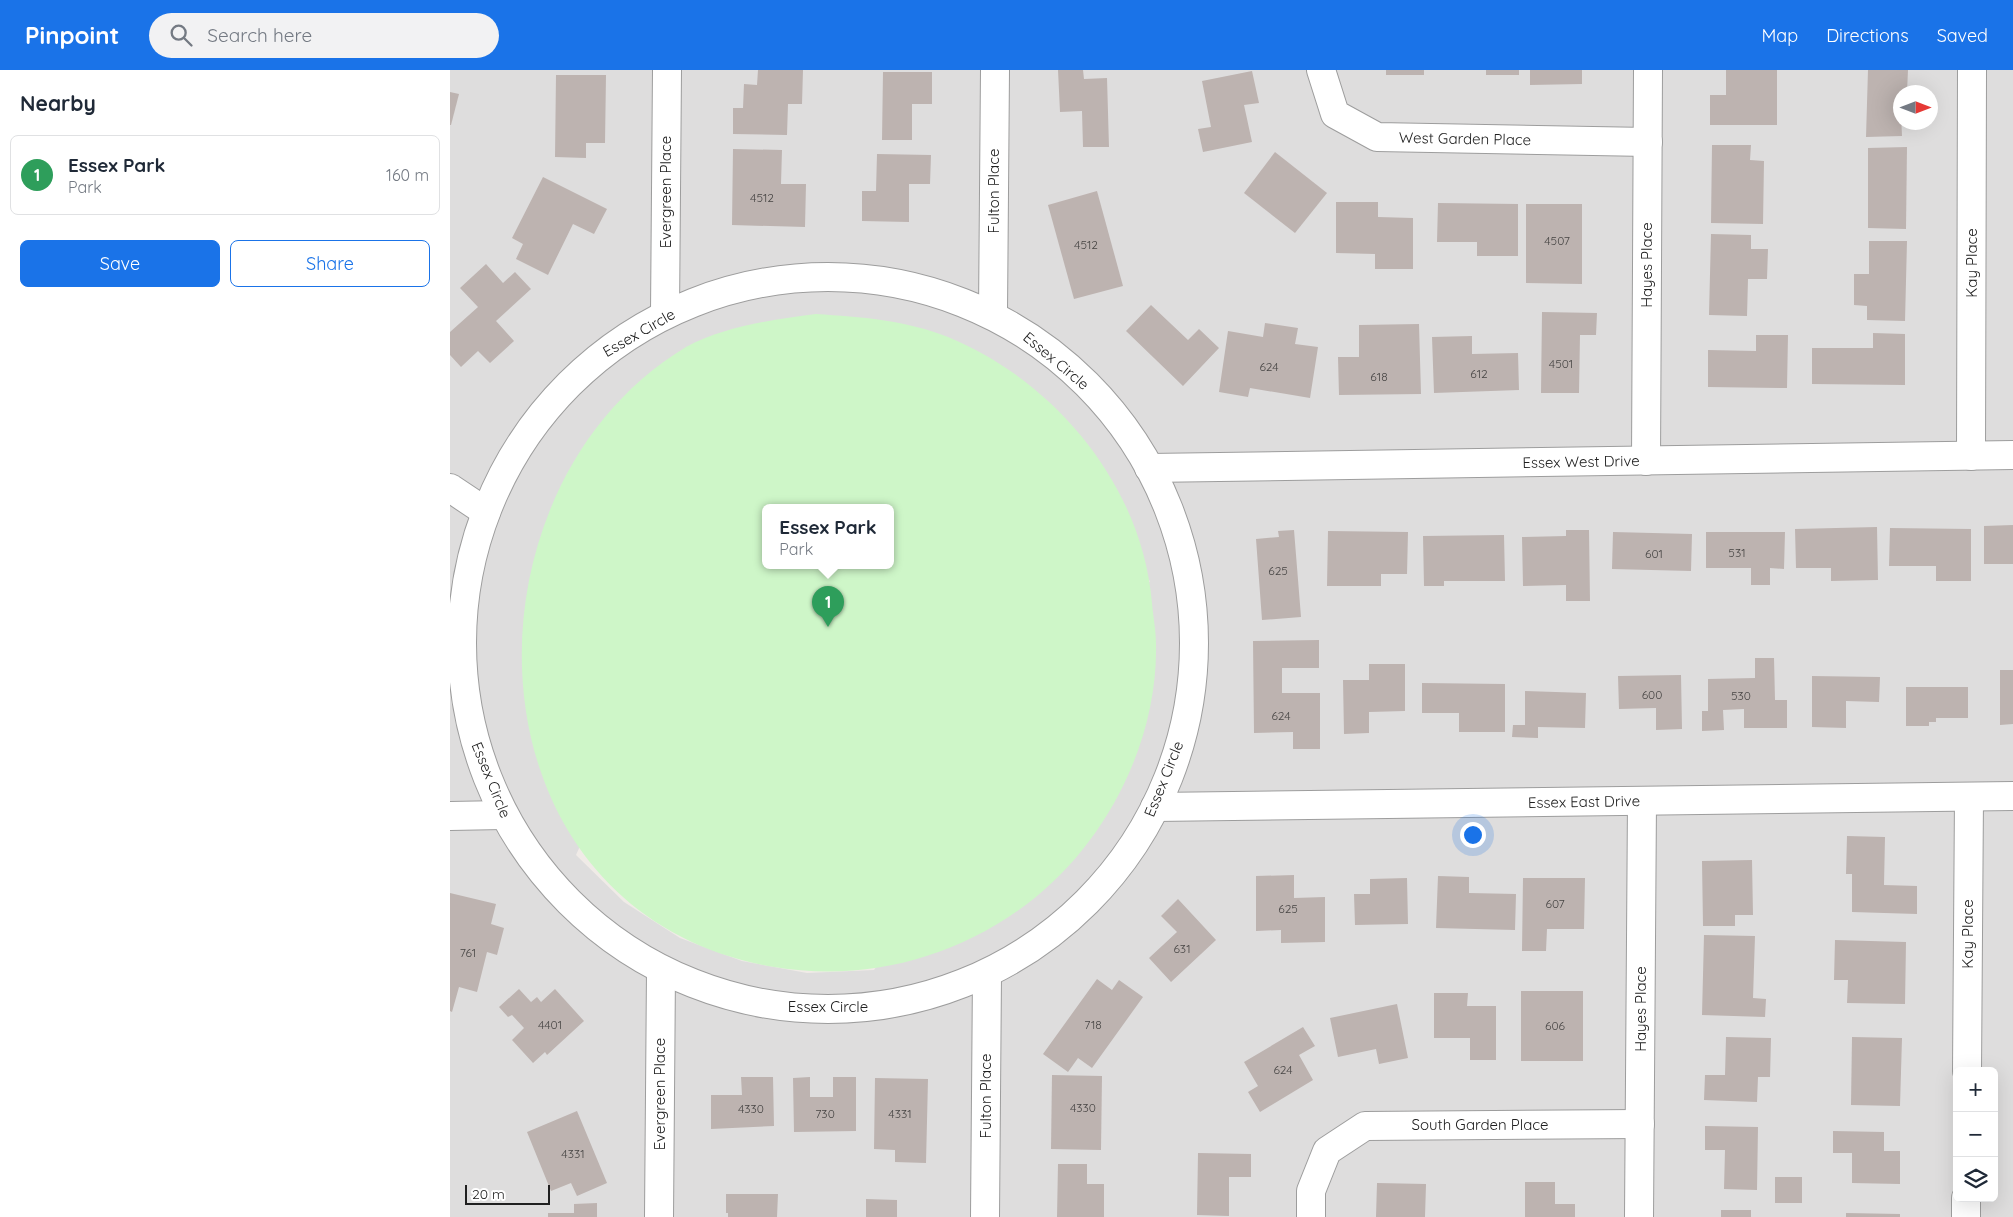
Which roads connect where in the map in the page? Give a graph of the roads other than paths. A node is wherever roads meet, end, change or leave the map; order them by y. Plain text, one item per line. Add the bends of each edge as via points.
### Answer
1 (667, 70) edge
2 (995, 70) edge
3 (1321, 70) edge
4 (1648, 70) edge
5 (1972, 70) edge
6 (1648, 142) junction
7 (993, 313) junction
8 (665, 314) junction
9 (2013, 455) edge
10 (1971, 456) junction
11 (1646, 461) junction
12 (1149, 468) junction
13 (450, 488) edge
14 (486, 512) junction
15 (2013, 796) edge
16 (1969, 797) junction
17 (1642, 801) junction
18 (1155, 807) junction
19 (503, 815) junction
20 (450, 816) edge
21 (661, 971) junction
22 (987, 974) junction
23 (1967, 1067) edge
24 (1640, 1124) junction
25 (1966, 1202) edge
26 (659, 1217) edge
27 (985, 1217) edge
28 (1311, 1217) edge
29 (1639, 1217) edge
30 (1966, 1217) edge

1 - 8 street, Evergreen Place
2 - 7 street, Fulton Place
3 - 6 street, West Garden Place via 1335,114 1377,137
4 - 6 street, Hayes Place
5 - 10 street, Kay Place
6 - 11 street, Hayes Place
7 - 8 street, Essex Circle via 909,285 826,276 744,286
7 - 12 street, Essex Circle via 1079,376 1116,418
8 - 14 street, Essex Circle via 598,357 543,413 500,479
9 - 10 street, Essex West Drive
10 - 11 street, Essex West Drive
11 - 12 street, Essex West Drive
12 - 18 street, Essex Circle via 1175,530 1190,598 1192,669 1181,738
13 - 14 street
14 - 19 street, Essex Circle via 470,561 461,648 472,734
15 - 16 street, Essex East Drive
16 - 17 street, Essex East Drive
16 - 23 street, Kay Place
17 - 18 street, Essex East Drive
17 - 24 street, Hayes Place
18 - 22 street, Essex Circle via 1125,857 1086,904 1039,943
19 - 20 street
19 - 21 street, Essex Circle via 545,877 598,930
21 - 22 street, Essex Circle via 724,996 790,1009 857,1010 924,998
21 - 26 street, Evergreen Place
22 - 27 street, Fulton Place
24 - 28 street, South Garden Place via 1365,1126 1327,1151 1312,1191
24 - 29 street, Hayes Place
25 - 30 street

